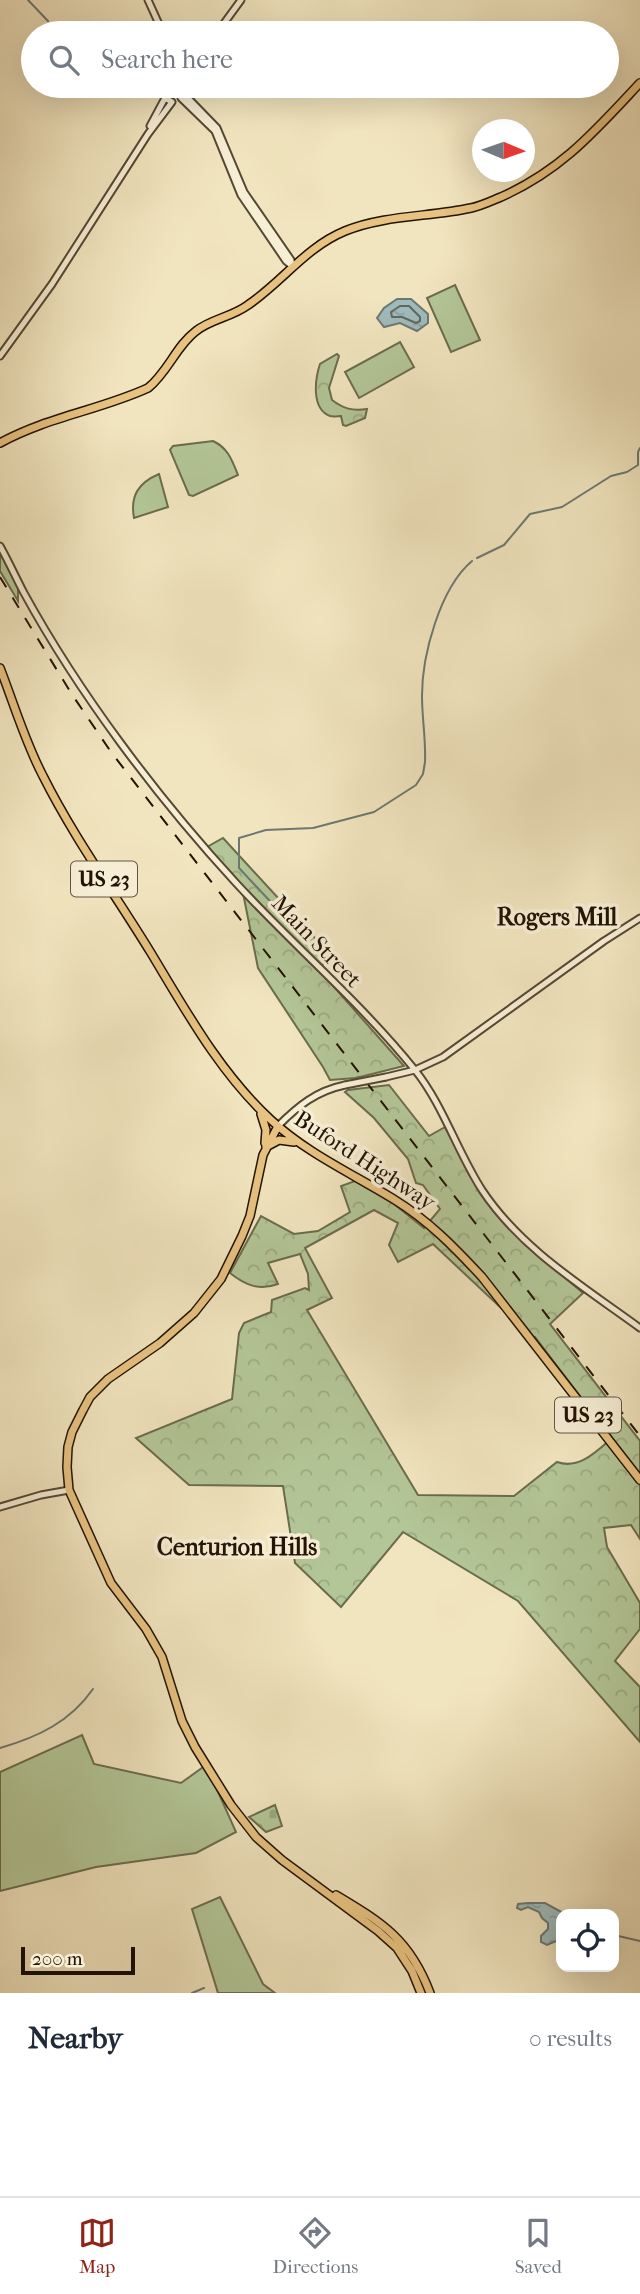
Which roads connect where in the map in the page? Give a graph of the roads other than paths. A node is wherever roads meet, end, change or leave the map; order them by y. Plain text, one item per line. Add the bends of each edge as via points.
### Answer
1 (148, 0) edge
2 (241, 0) edge
3 (158, 21) edge
4 (226, 21) edge
5 (640, 83) edge
6 (164, 98) joint
7 (179, 98) edge
8 (184, 98) edge
9 (172, 102) junction
10 (148, 134) junction
11 (292, 266) junction
12 (0, 356) edge
13 (0, 443) edge
14 (0, 546) edge
15 (0, 668) edge
16 (640, 918) edge
17 (415, 1070) junction
18 (257, 1107) junction
19 (278, 1126) junction
20 (295, 1142) junction
21 (265, 1148) junction
22 (640, 1328) edge
23 (640, 1480) edge
24 (69, 1490) junction
25 (0, 1507) edge
26 (305, 1876) junction
27 (421, 1993) edge
28 (430, 1993) edge

1 - 3 street
2 - 4 street
5 - 11 main road via 572,154 514,191 474,208 357,227 323,242
6 - 9 street
6 - 10 street
7 - 9 street
8 - 11 street via 215,131 241,195
9 - 10 street
10 - 12 street
11 - 13 main road via 247,306 197,330 148,388 47,421
14 - 17 street, Main Street via 53,641 150,783 235,882
15 - 18 main road, Buford Highway / US 23 via 33,753 65,817 203,1038
16 - 17 street via 462,1045
17 - 19 street, bridge via 328,1089 306,1100
17 - 22 street, Main Street via 472,1174 498,1211 554,1266
18 - 19 main road, Buford Highway / US 23
18 - 21 main road via 264,1121
19 - 20 main road, Buford Highway / US 23
19 - 21 main road
20 - 21 main road via 279,1140
20 - 23 main road, Buford Highway / US 23 via 397,1201 454,1246
21 - 24 main road via 250,1216 221,1279 181,1325 90,1397 68,1447
24 - 25 street
24 - 26 main road via 111,1583 162,1657 182,1721 201,1757 245,1825
26 - 27 main road via 397,1948
26 - 28 main road via 396,1935 422,1971

